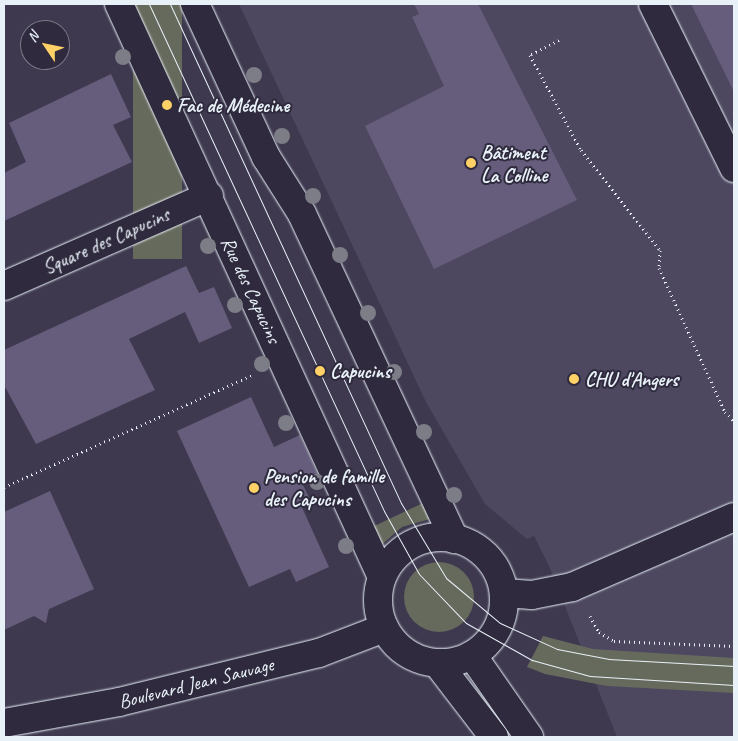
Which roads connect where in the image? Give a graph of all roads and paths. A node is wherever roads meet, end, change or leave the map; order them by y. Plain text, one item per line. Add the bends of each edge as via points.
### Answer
1 (119, 4) edge
2 (194, 4) edge
3 (653, 4) edge
4 (559, 40) dead end
5 (734, 168) edge
6 (209, 196) junction
7 (4, 286) edge
8 (258, 372) dead end
9 (734, 421) edge
10 (4, 486) edge
11 (734, 517) edge
12 (454, 539) junction
13 (382, 577) junction
14 (572, 587) junction
15 (504, 593) junction
16 (384, 628) junction
17 (734, 646) edge
18 (472, 655) junction
19 (438, 664) junction
20 (4, 723) edge
21 (494, 737) edge
22 (530, 737) edge

1 - 6 street, Rue des Capucins
2 - 12 street via 266,157 302,214
3 - 5 street
4 - 9 path via 530,55 580,150 660,250 659,268 725,412
6 - 7 street, Square des Capucins
6 - 13 street, Rue des Capucins
8 - 10 path
11 - 14 street
12 - 13 street via 414,543 397,555
12 - 15 street via 488,558
13 - 16 street via 378,603
14 - 15 street via 532,595
14 - 17 path via 599,632 614,642
15 - 18 street via 497,630
16 - 19 street via 409,656
16 - 20 street, Boulevard Jean Sauvage via 319,653 119,702
18 - 19 street
18 - 22 street
19 - 21 street

